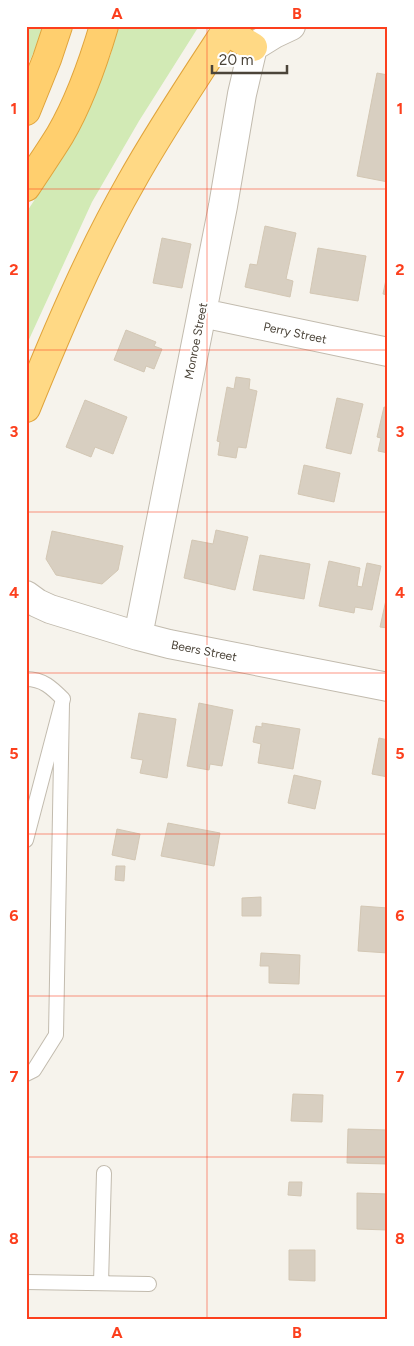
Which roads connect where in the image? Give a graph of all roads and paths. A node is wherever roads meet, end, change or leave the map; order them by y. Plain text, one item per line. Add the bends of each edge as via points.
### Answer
1 (58, 26) edge
2 (104, 26) edge
3 (291, 26) edge
4 (228, 29) edge
5 (253, 46) junction
6 (26, 111) edge
7 (34, 170) edge
8 (26, 188) edge
9 (202, 313) junction
10 (388, 352) edge
11 (26, 408) edge
12 (26, 595) edge
13 (138, 636) junction
14 (26, 679) edge
15 (388, 687) edge
16 (62, 703) junction
17 (26, 840) edge
18 (26, 1074) edge
19 (104, 1173) dead end
20 (26, 1282) edge
21 (101, 1283) junction
22 (149, 1284) dead end

1 - 6 highway
2 - 7 highway via 74,107 60,135
3 - 5 street
4 - 5 highway
4 - 11 highway via 174,109 125,193 67,309
5 - 9 street, Monroe Street
7 - 8 highway
9 - 10 street, Perry Street
9 - 13 street, Monroe Street
12 - 13 street, Beers Street via 50,609
13 - 15 street, Beers Street
14 - 16 lane via 35,679 51,687
16 - 17 lane
16 - 18 lane via 56,1035 34,1070
19 - 21 lane
20 - 21 lane
21 - 22 lane

